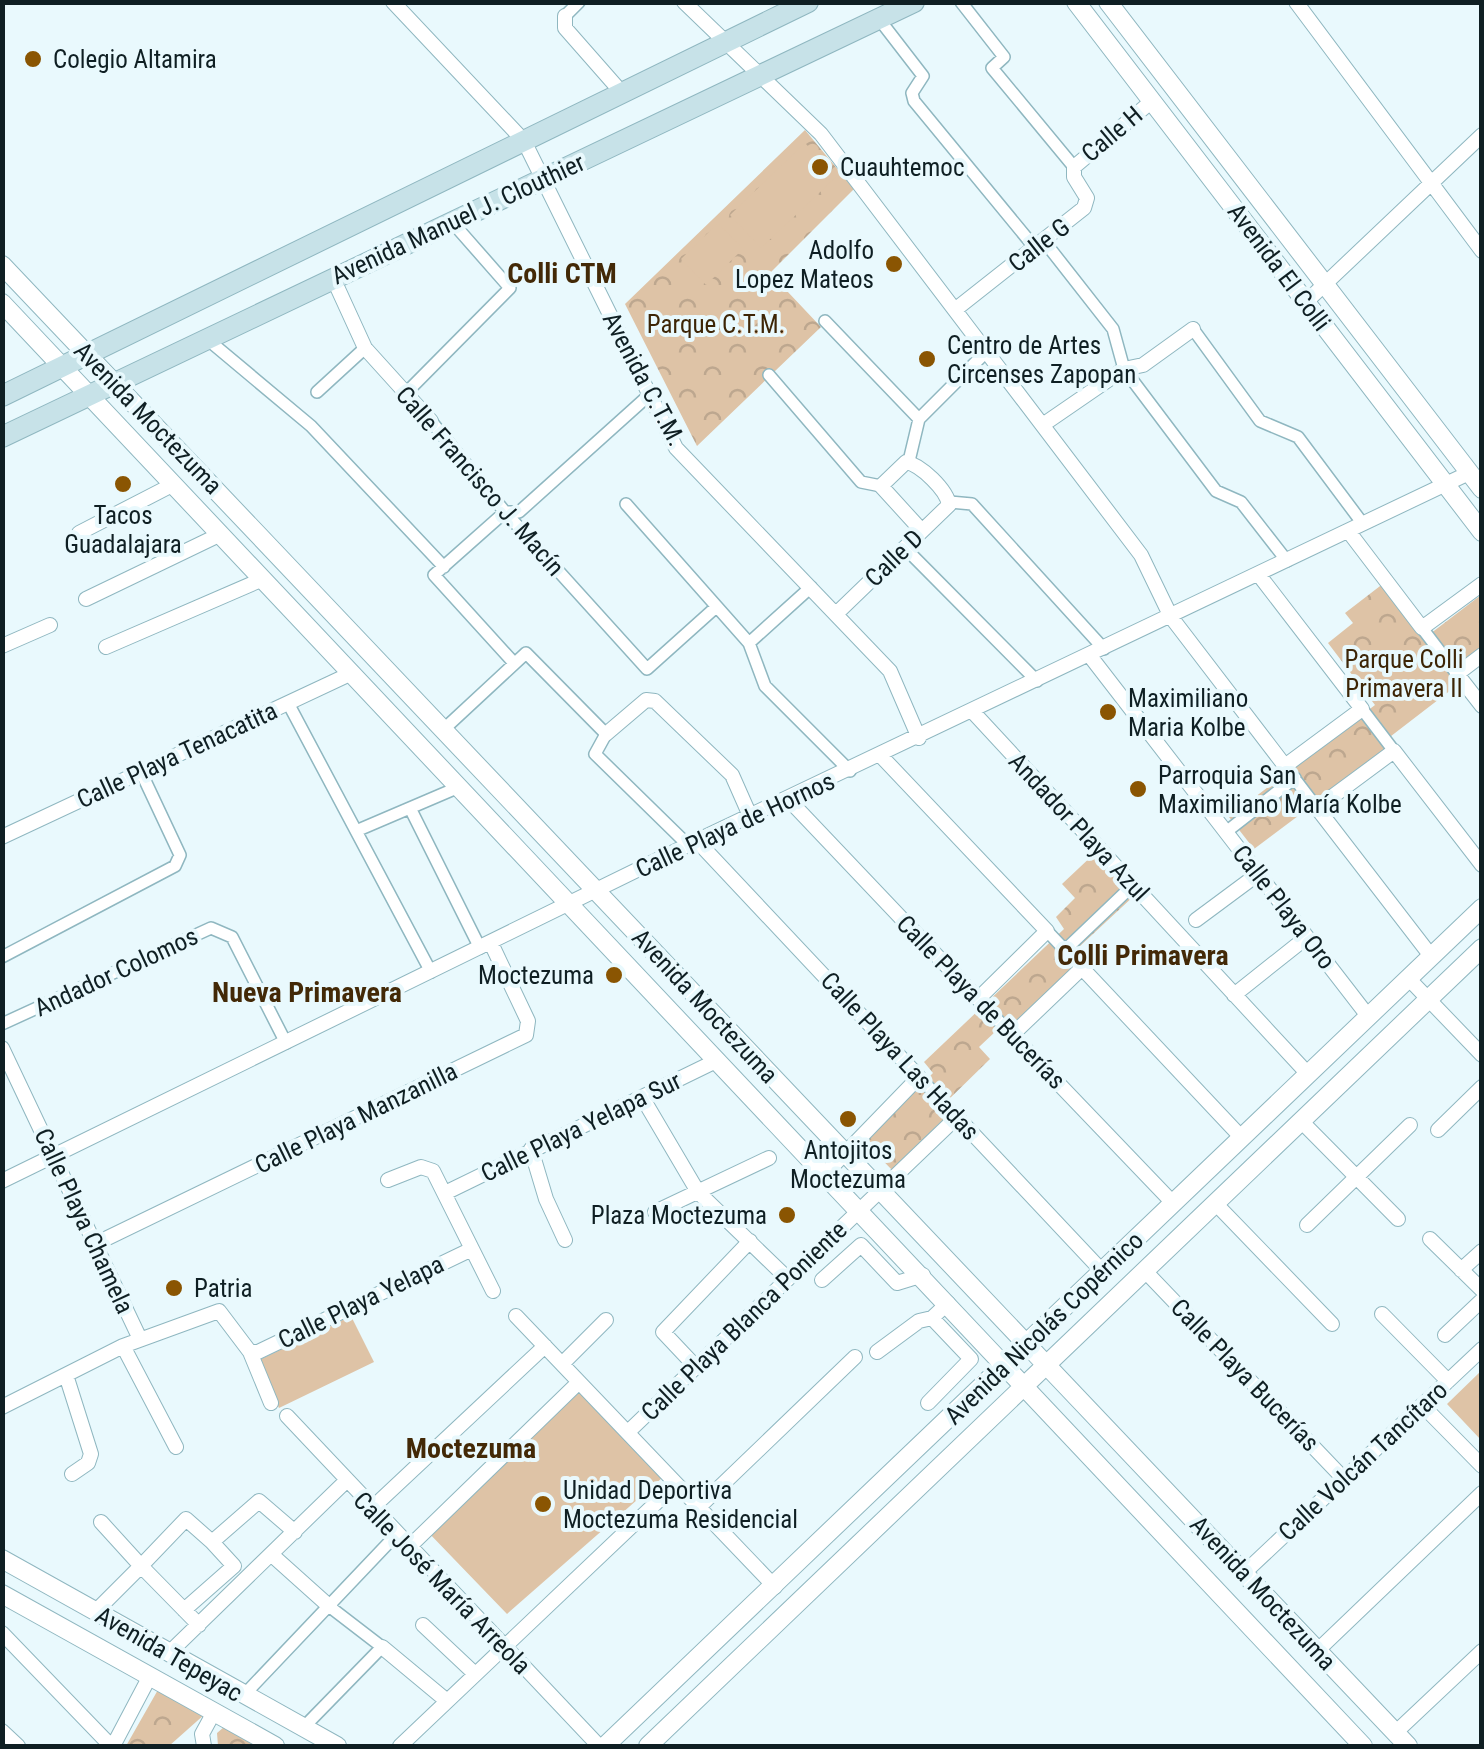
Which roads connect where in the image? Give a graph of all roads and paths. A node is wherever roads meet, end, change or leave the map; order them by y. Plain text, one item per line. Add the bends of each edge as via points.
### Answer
1 (393, 2) edge
2 (580, 2) edge
3 (684, 2) edge
4 (808, 2) edge
5 (914, 2) edge
6 (961, 2) edge
7 (1076, 2) edge
8 (1108, 2) edge
9 (1296, 2) edge
10 (565, 16) joint
11 (880, 19) junction
12 (726, 44) junction
13 (760, 75) junction
14 (624, 94) junction
15 (1152, 101) junction
16 (1482, 136) edge
17 (524, 141) junction
18 (1074, 167) junction
19 (546, 177) junction
20 (1432, 184) junction
21 (452, 222) junction
22 (1039, 244) junction
23 (1481, 248) edge
24 (2, 265) edge
25 (333, 278) junction
26 (1326, 286) junction
27 (1306, 302) junction
28 (2, 303) edge
29 (956, 309) junction
30 (825, 321) dead end
31 (1192, 329) joint
32 (207, 339) junction
33 (365, 348) junction
34 (987, 350) junction
35 (88, 355) junction
36 (64, 368) junction
37 (1124, 369) junction
38 (768, 375) dead end
39 (115, 383) junction
40 (317, 392) dead end
41 (404, 394) junction
42 (91, 395) junction
43 (2, 396) edge
44 (648, 396) junction
45 (919, 419) junction
46 (430, 420) joint
47 (1044, 424) junction
48 (2, 438) edge
49 (909, 461) junction
50 (1470, 473) junction
51 (174, 484) junction
52 (1445, 485) junction
53 (881, 486) junction
54 (1482, 489) edge
55 (950, 502) junction
56 (626, 504) dead end
57 (505, 512) junction
58 (1363, 524) junction
59 (922, 532) junction
60 (1348, 532) junction
61 (1482, 532) edge
62 (79, 533) dead end
63 (221, 534) junction
64 (905, 548) junction
65 (1287, 561) junction
66 (439, 571) junction
67 (1259, 575) junction
68 (263, 578) junction
69 (1482, 584) edge
70 (811, 587) junction
71 (86, 599) dead end
72 (715, 608) junction
73 (836, 614) junction
74 (1171, 617) junction
75 (50, 625) dead end
76 (1422, 628) junction
77 (749, 643) junction
78 (2, 646) edge
79 (106, 648) dead end
80 (1097, 652) junction
81 (1482, 654) edge
82 (514, 663) junction
83 (352, 673) junction
84 (1457, 674) junction
85 (1037, 681) junction
86 (288, 703) junction
87 (1482, 706) edge
88 (1362, 709) junction
89 (973, 712) junction
90 (443, 730) junction
91 (606, 734) junction
92 (919, 738) junction
93 (1394, 751) junction
94 (880, 756) junction
95 (850, 771) junction
96 (142, 772) junction
97 (1290, 772) junction
98 (459, 787) junction
99 (789, 800) junction
100 (410, 808) junction
101 (1317, 808) junction
102 (752, 818) junction
103 (356, 831) junction
104 (1226, 832) junction
105 (2, 837) edge
106 (692, 843) junction
107 (1482, 865) edge
108 (1258, 874) junction
109 (1134, 885) junction
110 (595, 891) junction
111 (570, 905) junction
112 (1482, 908) edge
113 (1196, 920) dead end
114 (1046, 931) junction
115 (1306, 937) junction
116 (486, 946) junction
117 (1482, 948) edge
118 (1065, 950) junction
119 (1431, 956) junction
120 (2, 957) edge
121 (1082, 968) junction
122 (431, 972) junction
123 (1408, 978) junction
124 (1234, 994) junction
125 (978, 998) junction
126 (1429, 1000) junction
127 (1368, 1016) junction
128 (2, 1024) edge
129 (1012, 1035) junction
130 (286, 1042) junction
131 (2, 1048) edge
132 (1482, 1055) edge
133 (718, 1060) junction
134 (1308, 1074) junction
135 (920, 1077) junction
136 (1482, 1087) edge
137 (642, 1097) junction
138 (957, 1117) junction
139 (1302, 1122) junction
140 (1410, 1125) dead end
141 (1438, 1130) dead end
142 (1242, 1138) junction
143 (532, 1149) junction
144 (844, 1154) junction
145 (53, 1156) junction
146 (769, 1158) dead end
147 (826, 1173) junction
148 (1356, 1177) junction
149 (388, 1180) dead end
150 (2, 1181) edge
151 (880, 1191) junction
152 (698, 1192) junction
153 (444, 1193) junction
154 (1173, 1204) junction
155 (1216, 1204) junction
156 (860, 1209) junction
157 (655, 1212) dead end
158 (1398, 1219) dead end
159 (1308, 1225) dead end
160 (1430, 1239) dead end
161 (565, 1240) dead end
162 (750, 1241) junction
163 (95, 1244) junction
164 (472, 1249) junction
165 (1482, 1250) edge
166 (1462, 1270) junction
167 (1146, 1271) junction
168 (1102, 1272) junction
169 (923, 1275) junction
170 (788, 1279) junction
171 (822, 1280) dead end
172 (1482, 1290) edge
173 (493, 1291) dead end
174 (1482, 1300) edge
175 (948, 1303) junction
176 (1382, 1314) dead end
177 (516, 1316) dead end
178 (932, 1318) junction
179 (606, 1320) dead end
180 (1332, 1324) dead end
181 (1445, 1335) dead end
182 (140, 1339) junction
183 (1026, 1342) junction
184 (124, 1346) junction
185 (544, 1346) junction
186 (1482, 1349) edge
187 (250, 1352) junction
188 (877, 1352) dead end
189 (856, 1356) dead end
190 (562, 1364) junction
191 (1006, 1364) junction
192 (1046, 1364) junction
193 (696, 1367) junction
194 (66, 1375) junction
195 (1448, 1381) junction
196 (579, 1382) junction
197 (1026, 1385) junction
198 (928, 1402) dead end
199 (271, 1403) dead end
200 (1422, 1405) junction
201 (2, 1408) edge
202 (288, 1416) dead end
203 (628, 1432) junction
204 (176, 1447) dead end
205 (1482, 1466) edge
206 (72, 1474) dead end
207 (1344, 1479) junction
208 (345, 1482) junction
209 (676, 1484) junction
210 (1482, 1493) edge
211 (699, 1508) junction
212 (371, 1509) junction
213 (101, 1522) dead end
214 (295, 1532) junction
215 (396, 1535) junction
216 (212, 1542) junction
217 (408, 1548) junction
218 (272, 1555) junction
219 (2, 1560) edge
220 (141, 1566) junction
221 (234, 1566) junction
222 (1244, 1573) junction
223 (247, 1579) junction
224 (775, 1587) junction
225 (2, 1594) edge
226 (68, 1596) junction
227 (330, 1606) junction
228 (184, 1610) junction
229 (95, 1612) junction
230 (53, 1622) junction
231 (199, 1624) junction
232 (423, 1625) dead end
233 (2, 1632) edge
234 (382, 1647) junction
235 (504, 1648) junction
236 (1318, 1651) junction
237 (1482, 1651) edge
238 (169, 1653) junction
239 (474, 1673) junction
240 (150, 1676) junction
241 (244, 1696) junction
242 (447, 1701) junction
243 (214, 1712) junction
244 (296, 1725) junction
245 (2, 1731) edge
246 (1402, 1740) edge
247 (273, 1745) edge
248 (18, 1746) edge
249 (112, 1746) edge
250 (204, 1746) edge
251 (337, 1746) edge
252 (400, 1746) edge
253 (602, 1746) edge
254 (648, 1746) edge
255 (1362, 1746) edge

1 - 17 street, Avenida C.T.M.
2 - 10 street
3 - 12 street
4 - 12 main road, Avenida Manuel J. Clouthier
5 - 11 main road, Avenida Manuel J. Clouthier
6 - 18 street via 1004,57 992,68
7 - 15 street, Avenida El Colli
8 - 26 street, Avenida El Colli
9 - 20 street
10 - 14 street via 565,28
11 - 13 main road, Avenida Manuel J. Clouthier
11 - 22 street via 924,76 914,101
12 - 13 street
12 - 14 main road, Avenida Manuel J. Clouthier
13 - 19 main road, Avenida Manuel J. Clouthier
13 - 29 street via 821,134
14 - 17 main road, Avenida Manuel J. Clouthier
15 - 18 street, Calle H
15 - 27 street, Avenida El Colli
16 - 20 street
17 - 19 street, Avenida C.T.M.
17 - 35 main road, Avenida Manuel J. Clouthier
18 - 22 street, Calle G via 1087,203
19 - 21 main road, Avenida Manuel J. Clouthier
19 - 44 street, Avenida C.T.M.
20 - 23 street
20 - 26 street
21 - 25 main road, Avenida Manuel J. Clouthier
21 - 41 street via 510,288
22 - 29 street, Calle G
22 - 37 street via 1113,329
24 - 35 street, Avenida Moctezuma
25 - 32 main road, Avenida Manuel J. Clouthier
25 - 33 street, Calle Francisco J. Macín
26 - 27 street
26 - 50 street, Avenida El Colli
27 - 52 street, Avenida El Colli
28 - 36 street, Avenida Moctezuma
29 - 34 street
30 - 45 street
31 - 37 street via 1143,365
31 - 58 street via 1260,421 1298,438
32 - 39 main road, Avenida Manuel J. Clouthier
32 - 66 street via 311,426
33 - 40 street
33 - 41 street, Calle Francisco J. Macín
34 - 45 street
34 - 47 street
35 - 36 main road, Avenida Manuel J. Clouthier
35 - 39 street, Avenida Moctezuma
36 - 42 street, Avenida Moctezuma
36 - 43 main road, Avenida Manuel J. Clouthier
37 - 47 street
37 - 65 street via 1216,491 1241,502
38 - 53 street via 862,482
39 - 42 main road, Avenida Manuel J. Clouthier
39 - 90 street, Avenida Moctezuma
41 - 46 street, Calle Francisco J. Macín
42 - 48 main road, Avenida Manuel J. Clouthier
42 - 51 street, Avenida Moctezuma
44 - 57 street via 520,512
44 - 70 street, Avenida C.T.M. via 676,448
45 - 49 street
46 - 57 street, Calle Francisco J. Macín
47 - 74 street via 1141,555
49 - 53 street
49 - 55 street
50 - 52 street, Calle Playa de Hornos
50 - 54 street, Avenida El Colli
51 - 62 street
51 - 63 street, Avenida Moctezuma
52 - 58 street, Calle Playa de Hornos
52 - 61 street, Avenida El Colli
53 - 59 street
55 - 59 street, Calle D
55 - 80 street via 972,504
56 - 72 street
57 - 66 street
57 - 72 street, Calle Francisco J. Macín via 648,669
58 - 60 street, Calle Playa de Hornos
59 - 64 street, Calle D
60 - 65 street, Calle Playa de Hornos
60 - 76 street
63 - 68 street, Avenida Moctezuma
63 - 71 street
64 - 73 street, Calle D
64 - 85 street
65 - 67 street, Calle Playa de Hornos
66 - 82 street
67 - 74 street, Calle Playa de Hornos
67 - 88 street
68 - 79 street
68 - 83 street, Avenida Moctezuma
69 - 76 street
70 - 73 street, Avenida C.T.M.
70 - 77 street
72 - 77 street
73 - 92 street, Avenida C.T.M. via 890,671
74 - 80 street, Calle Playa de Hornos
74 - 97 street
75 - 78 street
76 - 84 street
77 - 95 street via 766,686
80 - 85 street, Calle Playa de Hornos
80 - 104 street, Calle Playa Oro
81 - 84 street
82 - 90 street
82 - 91 street via 526,653
83 - 86 street, Calle Playa Tenacatita
83 - 98 street, Avenida Moctezuma
84 - 87 street
85 - 89 street, Calle Playa de Hornos
86 - 96 street, Calle Playa Tenacatita
86 - 103 street
88 - 93 street
88 - 97 street
89 - 92 street, Calle Playa de Hornos
89 - 109 street, Andador Playa Azul
90 - 110 street, Avenida Moctezuma
91 - 102 street via 650,699 723,765
91 - 106 street via 595,754
92 - 94 street, Calle Playa de Hornos
93 - 101 street
93 - 107 street
94 - 95 street, Calle Playa de Hornos
94 - 114 street
95 - 99 street, Calle Playa de Hornos
96 - 105 street, Calle Playa Tenacatita
96 - 120 street via 180,854 174,866
97 - 101 street
97 - 104 street
98 - 100 street
98 - 111 street, Avenida Moctezuma
99 - 102 street, Calle Playa de Hornos
99 - 125 street, Calle Playa de Bucerías
100 - 103 street
100 - 116 street
101 - 119 street
102 - 106 street, Calle Playa de Hornos
103 - 122 street
104 - 108 street, Calle Playa Oro
106 - 110 street, Calle Playa de Hornos
106 - 135 street, Calle Playa Las Hadas
108 - 113 street
108 - 115 street, Calle Playa Oro
109 - 118 street
109 - 124 street, Andador Playa Azul
110 - 111 street, Calle Playa de Hornos
110 - 144 street, Avenida Moctezuma
111 - 116 street, Calle Playa de Hornos
111 - 133 street, Avenida Moctezuma
112 - 119 street, Avenida Nicolás Copérnico
114 - 118 street
114 - 125 street
115 - 124 street
115 - 127 street, Calle Playa Oro
116 - 122 street, Calle Playa de Hornos
116 - 163 street, Calle Playa Manzanilla via 528,1021 526,1035
117 - 126 street, Avenida Nicolás Copérnico
118 - 121 street
119 - 123 street, Avenida Nicolás Copérnico
121 - 129 street
121 - 142 street
122 - 130 street, Calle Playa de Hornos
123 - 126 street
123 - 127 street, Avenida Nicolás Copérnico
124 - 134 street, Andador Playa Azul
125 - 129 street, Calle Playa de Bucerías
126 - 132 street
126 - 139 street, Avenida Nicolás Copérnico
127 - 134 street, Avenida Nicolás Copérnico
128 - 130 street, Andador Colomos via 211,928 232,938
129 - 154 street, Calle Playa de Bucerías
130 - 145 street, Calle Playa de Hornos
131 - 145 street, Calle Playa Chamela
133 - 137 street, Calle Playa Yelapa Sur
133 - 147 street, Avenida Moctezuma
134 - 142 street, Avenida Nicolás Copérnico
135 - 138 street, Calle Playa Las Hadas
135 - 144 street
136 - 141 street
137 - 143 street, Calle Playa Yelapa Sur
137 - 152 street
138 - 151 street, Calle Playa Blanca Poniente
138 - 168 street, Calle Playa Las Hadas
139 - 148 street
139 - 155 street, Avenida Nicolás Copérnico
140 - 148 street
142 - 154 street, Avenida Nicolás Copérnico
143 - 153 street, Calle Playa Yelapa Sur
143 - 161 street
144 - 147 street
144 - 151 street, Avenida Moctezuma
145 - 150 street, Calle Playa de Hornos
145 - 163 street, Calle Playa Chamela
146 - 152 street
147 - 156 street, Avenida Moctezuma
148 - 158 street
148 - 159 street
149 - 153 street via 421,1167 433,1172
151 - 156 street, Calle Playa Blanca Poniente
151 - 183 street, Avenida Moctezuma
152 - 157 street
152 - 162 street
153 - 164 street
154 - 168 street, Avenida Nicolás Copérnico
155 - 167 street, Avenida Nicolás Copérnico
155 - 180 street
156 - 169 street, Avenida Moctezuma
156 - 170 street, Calle Playa Blanca Poniente
160 - 166 street
162 - 170 street
162 - 193 street via 662,1332
163 - 182 street, Calle Playa Chamela
164 - 173 street
164 - 187 street, Calle Playa Yelapa
165 - 166 street
166 - 172 street
167 - 192 street, Avenida Nicolás Copérnico
167 - 207 street, Calle Playa Bucerías
168 - 183 street, Avenida Nicolás Copérnico
169 - 171 street via 897,1282 861,1245
169 - 175 street, Avenida Moctezuma
170 - 193 street, Calle Playa Blanca Poniente
174 - 181 street
175 - 178 street
175 - 191 street, Avenida Moctezuma
176 - 195 street
177 - 185 street
178 - 188 street via 919,1320
178 - 198 street via 971,1359
179 - 190 street
182 - 184 street
182 - 187 street via 222,1311
183 - 191 street, Avenida Nicolás Copérnico
183 - 192 street, Avenida Moctezuma
184 - 194 street
184 - 204 street, Calle Playa Chamela
185 - 190 street
185 - 212 street
186 - 195 street, Calle Volcán Tancítaro
187 - 199 street
189 - 211 street
190 - 196 street
191 - 197 street, Avenida Moctezuma
191 - 224 street, Avenida Nicolás Copérnico
192 - 197 street, Avenida Nicolás Copérnico
192 - 222 street, Avenida Moctezuma
193 - 203 street, Calle Playa Blanca Poniente
194 - 201 street
194 - 206 street via 91,1454
195 - 200 street, Calle Volcán Tancítaro
196 - 203 street
196 - 217 street
197 - 254 street, Avenida Nicolás Copérnico
197 - 255 street, Avenida Moctezuma
200 - 205 street
200 - 207 street, Calle Volcán Tancítaro
202 - 208 street, Calle José María Arreola
203 - 209 street
207 - 222 street, Calle Volcán Tancítaro
208 - 212 street, Calle José María Arreola
208 - 214 street
209 - 211 street
209 - 235 street
210 - 236 street
211 - 224 street
212 - 215 street, Calle José María Arreola
213 - 220 street
214 - 216 street via 259,1501
214 - 218 street
215 - 217 street, Calle José María Arreola
215 - 227 street
216 - 220 street via 186,1519
216 - 221 street
217 - 235 street, Calle José María Arreola
218 - 223 street
218 - 227 street
219 - 226 street, Avenida Tepeyac
220 - 228 street
220 - 229 street
221 - 223 street
221 - 228 street
222 - 236 street, Avenida Moctezuma
223 - 231 street
224 - 253 street, Avenida Nicolás Copérnico
225 - 230 street, Avenida Tepeyac
226 - 229 street, Avenida Tepeyac
226 - 230 street
227 - 234 street
227 - 241 street
228 - 231 street
229 - 238 street, Avenida Tepeyac
230 - 240 street, Avenida Tepeyac
231 - 238 street
232 - 239 street
233 - 249 street
234 - 242 street
234 - 244 street
235 - 239 street
235 - 253 street, Calle José María Arreola
236 - 246 street, Avenida Moctezuma
237 - 246 street
238 - 241 street, Avenida Tepeyac
239 - 242 street
240 - 243 street, Avenida Tepeyac
240 - 249 street
241 - 244 street, Avenida Tepeyac
242 - 252 street
243 - 247 street, Avenida Tepeyac
243 - 250 street via 202,1734
244 - 247 street
244 - 251 street, Avenida Tepeyac
245 - 248 street

